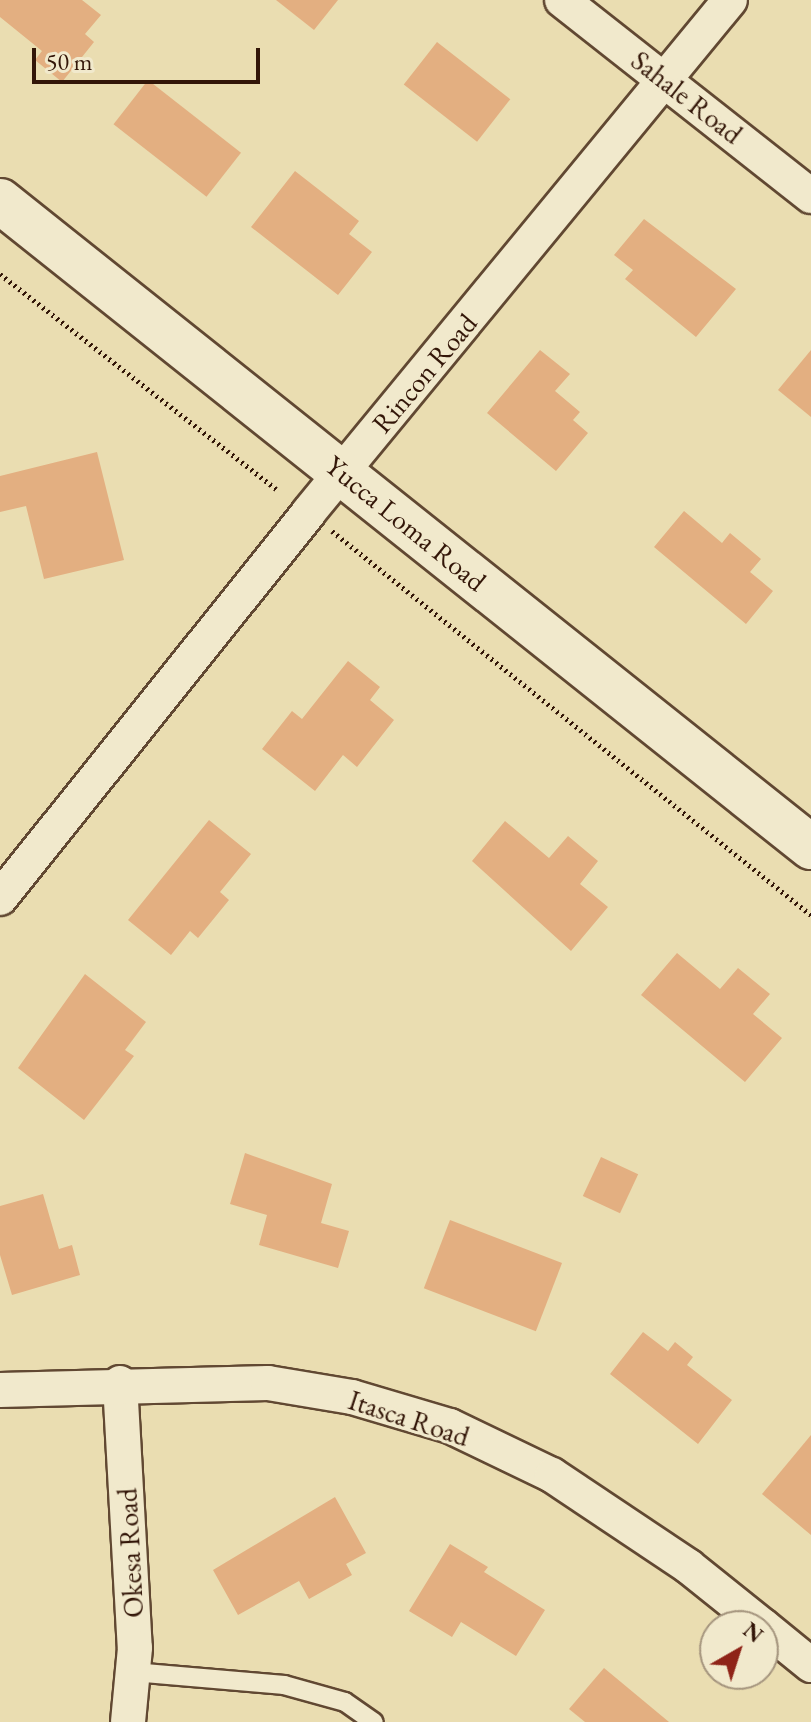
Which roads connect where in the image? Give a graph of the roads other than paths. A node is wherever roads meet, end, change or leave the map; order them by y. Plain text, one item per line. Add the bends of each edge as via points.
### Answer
1 (562, 0) edge
2 (730, 0) edge
3 (667, 80) junction
4 (811, 196) edge
5 (0, 201) edge
6 (342, 472) junction
7 (811, 847) edge
8 (0, 898) edge
9 (120, 1383) junction
10 (0, 1390) edge
11 (743, 1610) edge
12 (779, 1639) edge
13 (811, 1665) edge
14 (133, 1672) junction
15 (128, 1722) edge
16 (374, 1722) edge

1 - 3 street, Sahale Road
2 - 3 street, Rincon Road
3 - 4 street, Sahale Road
3 - 6 street, Rincon Road
5 - 6 main road, Yucca Loma Road
6 - 7 main road, Yucca Loma Road
6 - 8 street, Rincon Road
9 - 10 street, Itasca Road
9 - 11 street, Itasca Road via 268,1383 352,1397 450,1426 552,1475 688,1566
9 - 14 street, Okesa Road
12 - 13 street, Itasca Road
14 - 15 street, Okesa Road
14 - 16 lane via 284,1685 345,1702

